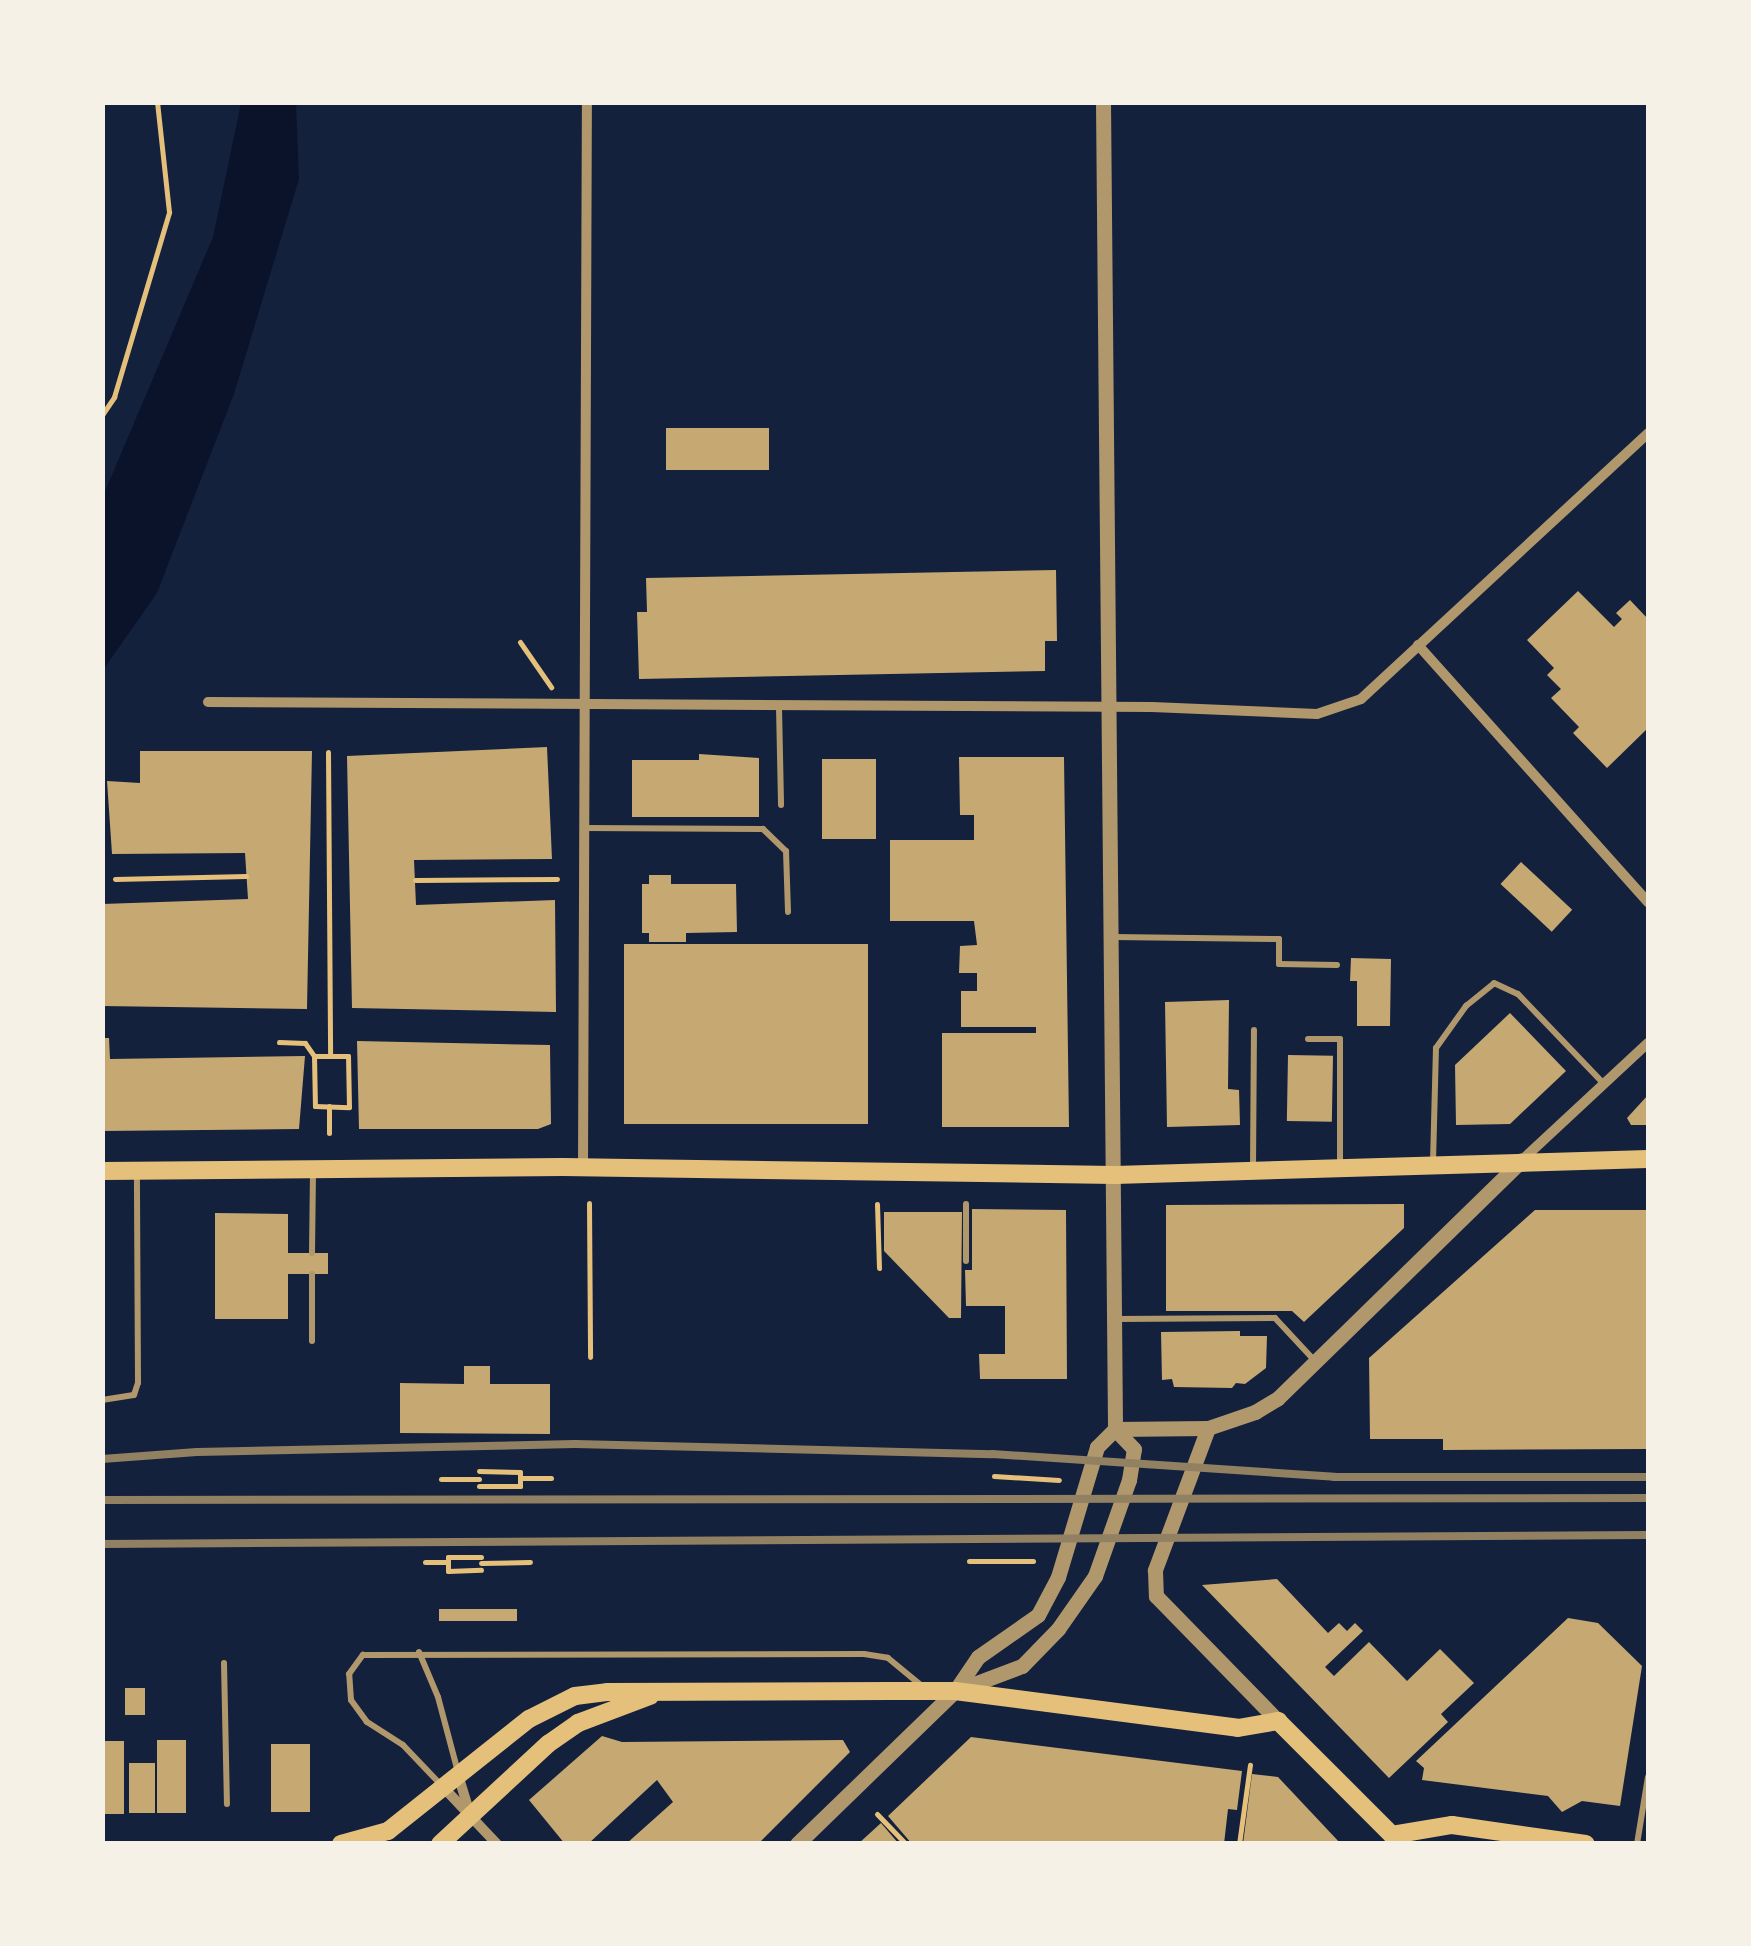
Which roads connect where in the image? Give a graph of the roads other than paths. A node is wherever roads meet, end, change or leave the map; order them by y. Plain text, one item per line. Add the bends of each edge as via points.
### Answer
1 (588, 102) edge
2 (1103, 102) edge
3 (1648, 433) edge
4 (1418, 645) junction
5 (208, 702) dead end
6 (585, 706) junction
7 (779, 707) junction
8 (1108, 708) junction
9 (781, 805) dead end
10 (584, 828) junction
11 (1648, 902) edge
12 (788, 912) dead end
13 (1112, 937) junction
14 (1337, 965) dead end
15 (1254, 1030) dead end
16 (1308, 1039) dead end
17 (1648, 1043) edge
18 (1604, 1084) junction
19 (1648, 1159) edge
20 (1522, 1160) junction
21 (1433, 1163) junction
22 (1340, 1167) junction
23 (312, 1168) junction
24 (584, 1168) junction
25 (1253, 1170) junction
26 (102, 1171) edge
27 (136, 1171) junction
28 (1115, 1175) junction
29 (966, 1204) dead end
30 (312, 1253) dead end
31 (966, 1261) dead end
32 (312, 1274) dead end
33 (1116, 1318) junction
34 (312, 1341) dead end
35 (1315, 1361) junction
36 (102, 1400) edge
37 (1208, 1428) junction
38 (1115, 1429) junction
39 (419, 1652) junction
40 (224, 1663) dead end
41 (928, 1691) junction
42 (955, 1692) junction
43 (655, 1694) junction
44 (1278, 1721) junction
45 (1648, 1777) edge
46 (451, 1783) junction
47 (227, 1804) dead end
48 (470, 1816) junction
49 (1396, 1839) edge
50 (341, 1844) edge
51 (440, 1844) edge
52 (497, 1844) edge
53 (797, 1844) edge
54 (1586, 1844) edge
55 (1637, 1844) edge

1 - 6 street
2 - 8 street
3 - 4 street
4 - 8 street via 1361,699 1317,714
4 - 11 street
5 - 6 street
6 - 7 street
6 - 10 street
7 - 8 street
7 - 9 lane
8 - 13 street
10 - 12 lane via 763,829 786,851
10 - 24 street
13 - 14 lane via 1279,939 1279,964
13 - 28 street
15 - 25 lane
16 - 22 lane via 1340,1039
17 - 18 street
18 - 20 street
18 - 21 lane via 1518,994 1494,983 1466,1006 1436,1048
19 - 20 main road
20 - 21 main road
20 - 35 street
21 - 22 main road
22 - 25 main road
23 - 24 main road
23 - 27 main road
23 - 30 lane
24 - 28 main road
25 - 28 main road
26 - 27 main road
27 - 36 lane via 138,1383 134,1395
28 - 33 street
29 - 31 lane
32 - 34 lane
33 - 35 lane via 1275,1318
33 - 38 street
35 - 37 street via 1255,1412
37 - 38 street
37 - 44 street via 1155,1570 1156,1596
38 - 42 street via 1096,1447 1048,1600 1038,1615 978,1657
38 - 42 street via 1134,1449 1095,1576 1022,1666
39 - 41 lane via 864,1654 888,1658
39 - 46 lane via 438,1697
39 - 46 lane via 363,1656 350,1674 351,1700 367,1722
40 - 47 lane
41 - 42 main road
41 - 43 main road
42 - 44 main road via 1238,1728
42 - 53 street
43 - 46 main road via 575,1696 529,1719
43 - 48 main road via 578,1723
44 - 49 main road
45 - 55 lane
46 - 48 street
46 - 48 street
46 - 50 main road via 388,1831
48 - 51 main road
48 - 52 street
49 - 54 main road via 1452,1825

